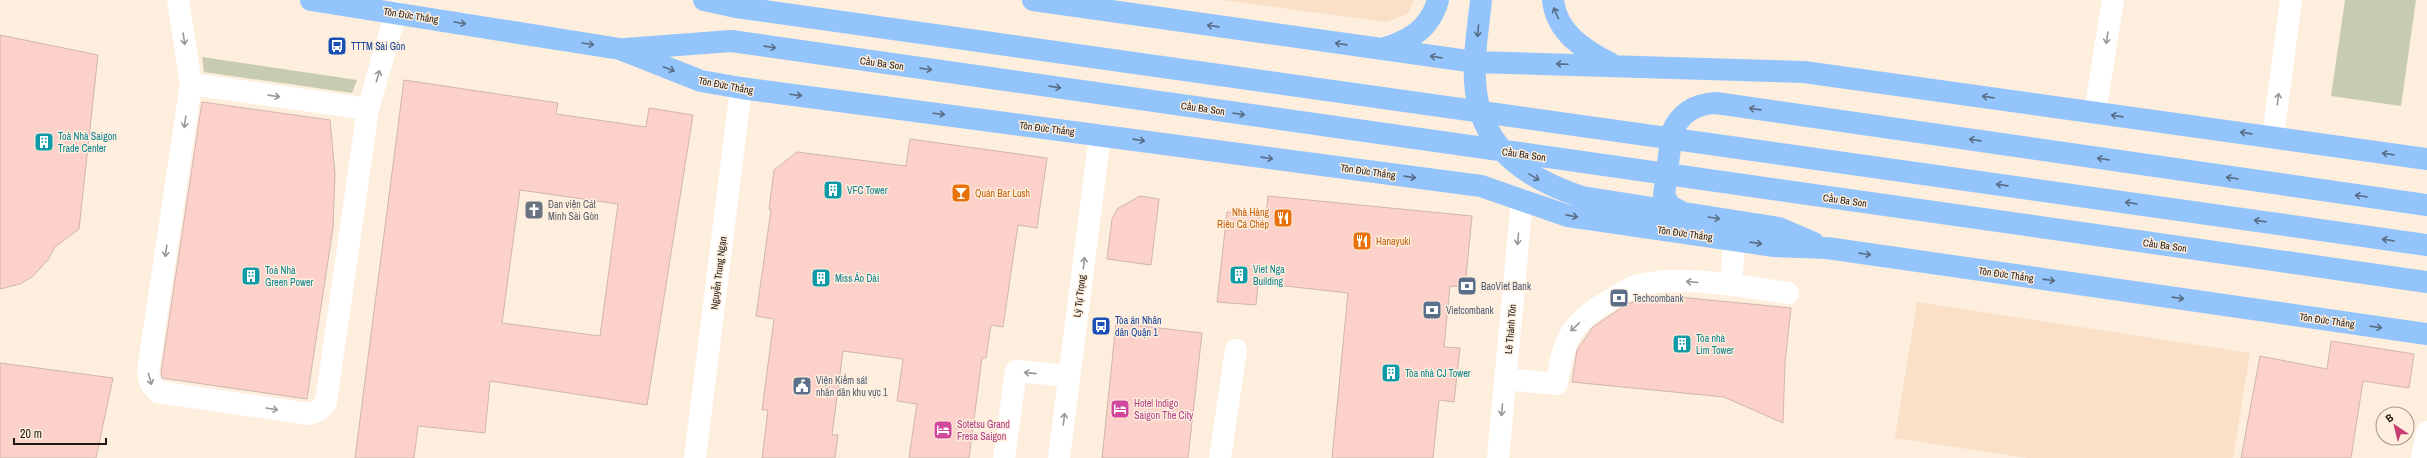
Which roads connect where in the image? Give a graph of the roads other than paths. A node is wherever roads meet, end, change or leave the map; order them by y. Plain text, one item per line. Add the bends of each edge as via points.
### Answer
1 (178, 0) edge
2 (311, 0) edge
3 (704, 0) edge
4 (1033, 0) edge
5 (1438, 0) edge
6 (1480, 0) edge
7 (1553, 0) edge
8 (2113, 0) edge
9 (2290, 0) edge
10 (396, 12) junction
11 (620, 49) junction
12 (1380, 50) junction
13 (1475, 62) junction
14 (1615, 66) junction
15 (191, 84) junction
16 (741, 88) junction
17 (368, 109) junction
18 (2094, 112) junction
19 (1100, 135) junction
20 (2273, 137) junction
21 (2427, 159) edge
22 (1522, 200) junction
23 (2427, 206) edge
24 (1683, 213) junction
25 (1734, 240) junction
26 (2427, 245) edge
27 (1827, 248) junction
28 (2427, 282) edge
29 (1731, 285) junction
30 (1788, 293) dead end
31 (2427, 334) edge
32 (1236, 350) dead end
33 (1069, 376) junction
34 (1505, 379) junction
35 (2427, 432) edge
36 (695, 458) edge
37 (1004, 458) edge
38 (1059, 458) edge
39 (1220, 458) edge
40 (1498, 458) edge
41 (2422, 458) edge

1 -> 15 street
2 - 10 main road, Tôn Đức Thắng
26 -> 3 main road via 736,7
12 -> 4 main road
5 - 12 main road via 1423,29 1403,43
6 -> 13 main road
14 -> 7 main road via 1586,51 1567,33 1554,11
8 -> 18 street
20 -> 9 street
10 -> 11 main road, Tôn Đức Thắng
17 -> 10 street
11 -> 16 main road, Tôn Đức Thắng via 701,81
11 -> 28 main road, Cầu Ba Son via 731,42
13 -> 12 main road
14 -> 13 main road
13 -> 24 main road via 1476,92 1492,138 1508,157 1528,173 1552,187 1582,197
18 -> 14 main road via 1804,72
15 -> 17 street
15 -> 17 street via 148,371 151,384 158,392 309,414 319,410 326,402
16 -> 19 main road, Tôn Đức Thắng
16 - 36 street, Nguyễn Trung Ngạn
20 -> 18 main road
19 -> 22 main road, Tôn Đức Thắng via 1481,186
33 -> 19 street, Lý Tự Trọng
21 -> 20 main road
22 -> 25 main road, Tôn Đức Thắng via 1568,216
22 -> 34 street, Lê Thánh Tôn
23 -> 24 main road via 1716,103 1698,105 1682,115 1672,132 1664,195 1669,205
24 -> 27 main road via 1779,228
25 -> 27 main road, Tôn Đức Thắng via 1774,246
25 - 29 street
27 -> 31 main road, Tôn Đức Thắng
29 - 30 street
29 -> 34 street via 1674,281 1635,286 1593,310 1570,332 1560,362 1557,384
32 - 39 street
33 -> 37 street via 1016,371
38 -> 33 street, Lý Tự Trọng
34 -> 40 street, Lê Thánh Tôn
35 - 41 street

